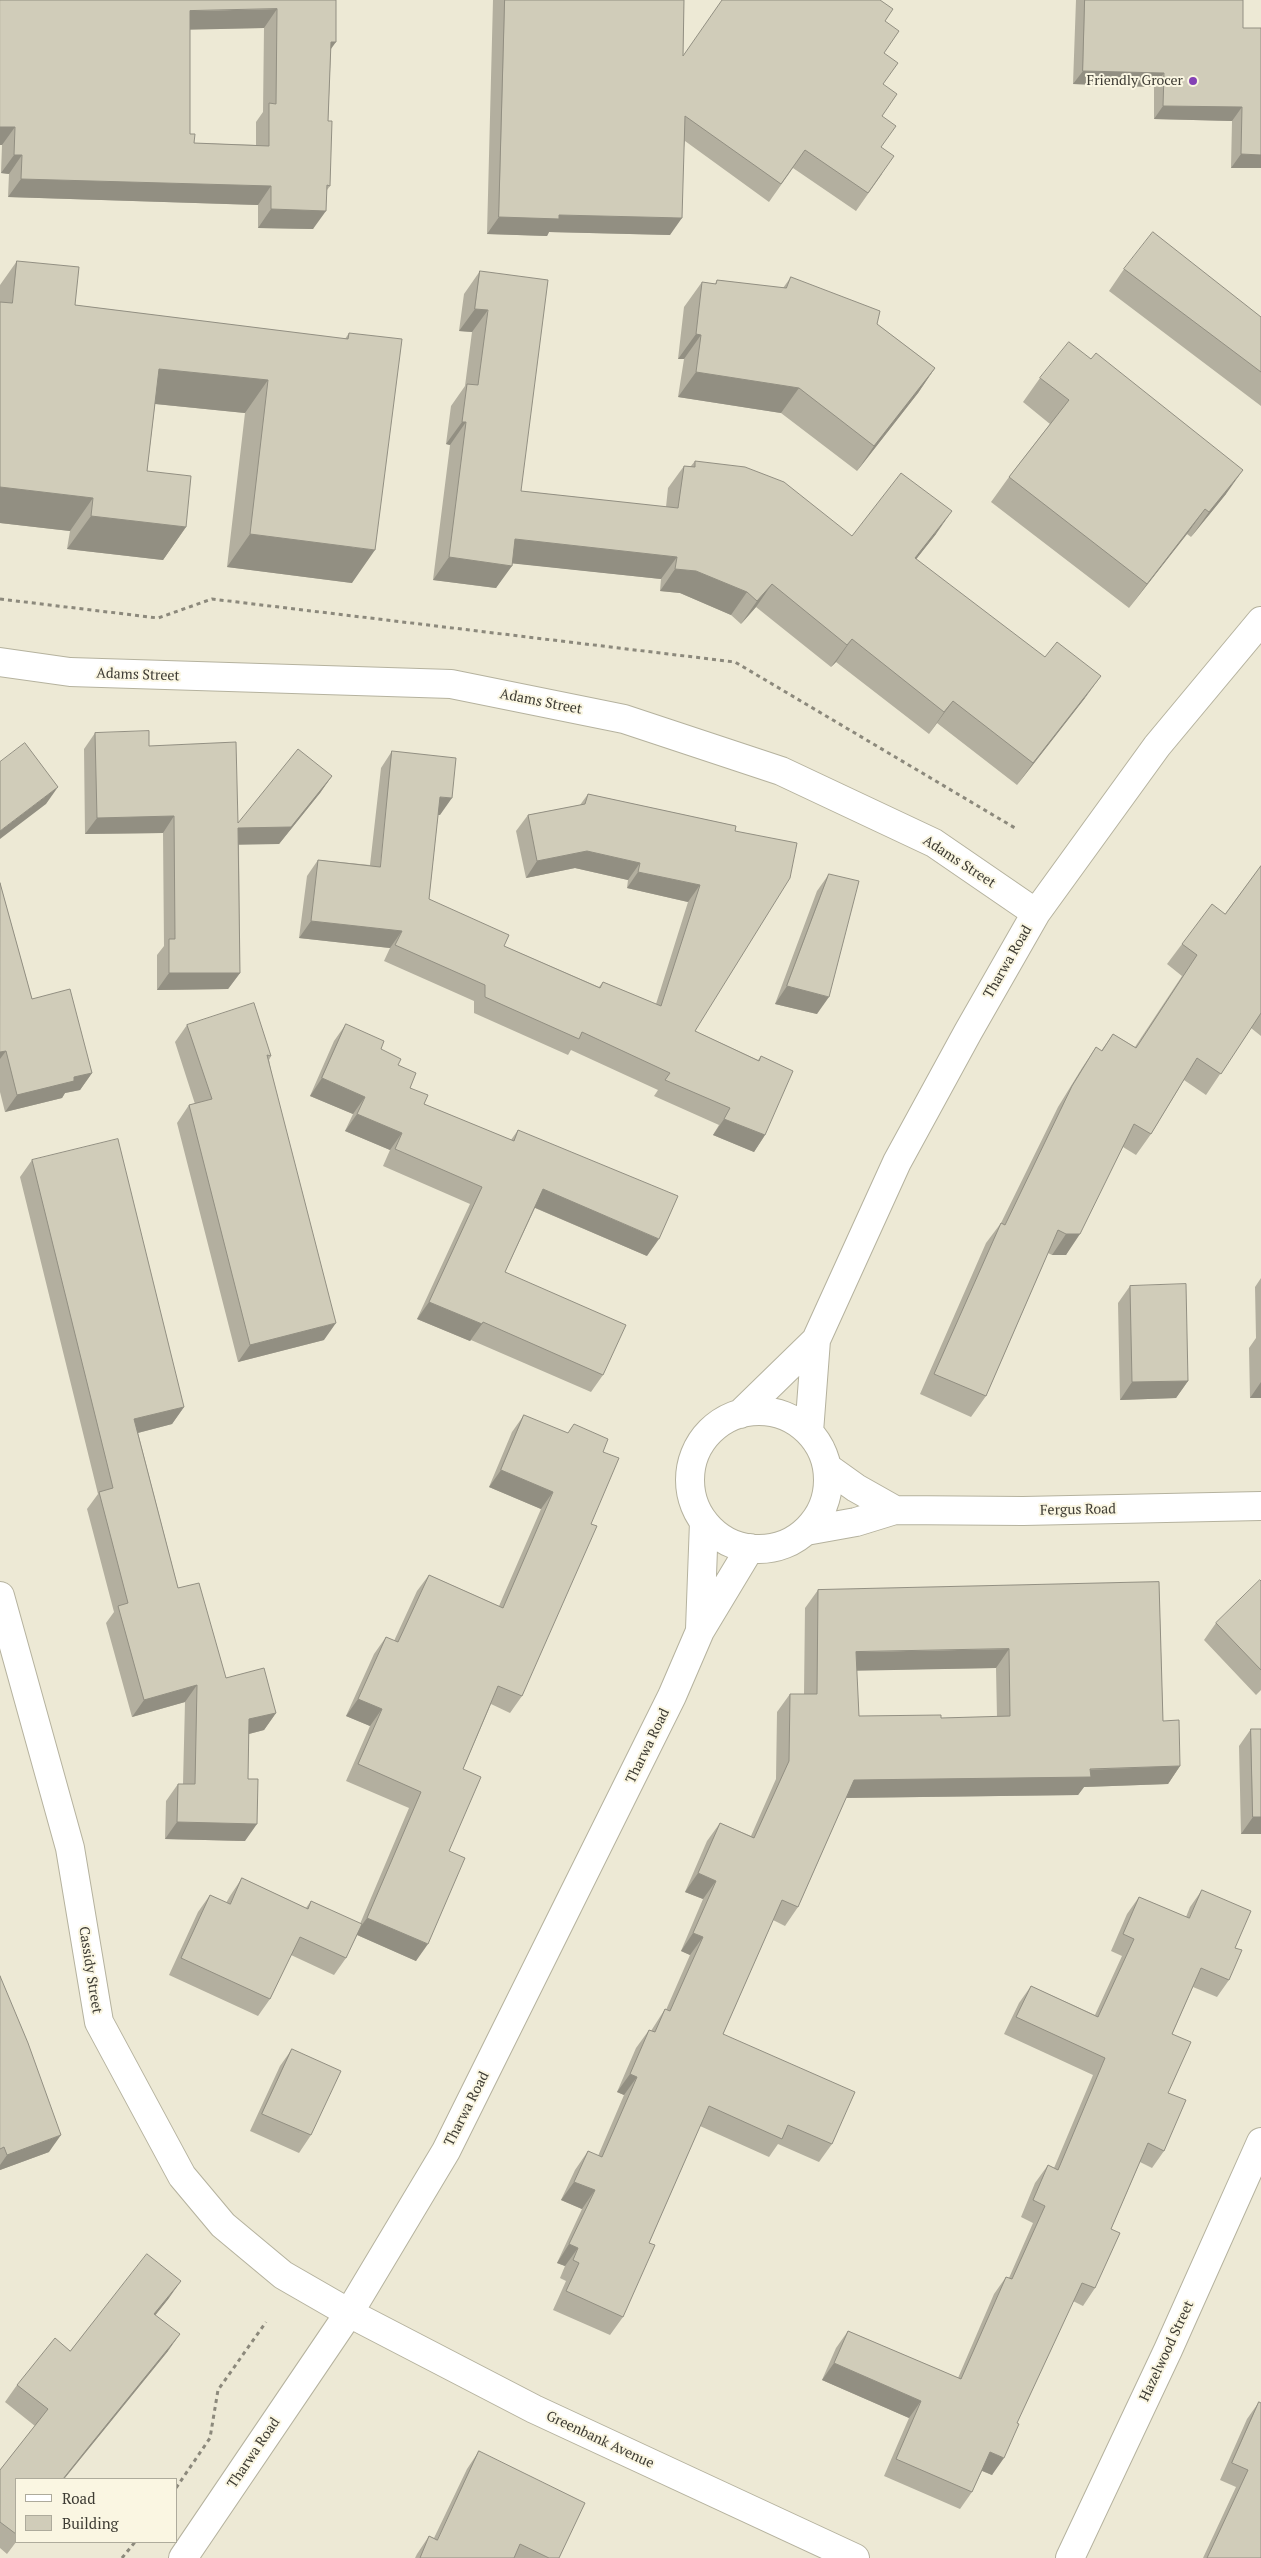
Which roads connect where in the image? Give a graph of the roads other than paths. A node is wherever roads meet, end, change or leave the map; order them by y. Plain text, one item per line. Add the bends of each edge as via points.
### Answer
1 (1261, 621) edge
2 (0, 662) edge
3 (1036, 913) junction
4 (816, 1340) junction
5 (740, 1414) junction
6 (809, 1432) junction
7 (828, 1468) junction
8 (1261, 1506) edge
9 (895, 1510) junction
10 (704, 1522) junction
11 (806, 1531) junction
12 (750, 1548) junction
13 (0, 1596) edge
14 (700, 1631) junction
15 (1261, 2142) edge
16 (349, 2313) junction
17 (183, 2558) edge
18 (855, 2558) edge
19 (1070, 2558) edge

1 - 3 street, Tharwa Road via 1157,746
2 - 3 street, Adams Street via 70,672 451,684 624,719 781,771 916,834
3 - 4 street, Tharwa Road via 897,1162
4 - 5 street, Tharwa Road
4 - 6 street, Tharwa Road
5 - 6 street via 776,1413 794,1420
5 - 10 street via 720,1424 704,1439 694,1458 690,1480 694,1502
6 - 7 street via 818,1442
7 - 9 street, Fergus Road
7 - 11 street via 824,1504
8 - 9 street, Fergus Road
9 - 11 street, Fergus Road via 856,1522
10 - 12 street via 732,1544
10 - 14 street, Tharwa Road
11 - 12 street via 780,1546
12 - 14 street, Tharwa Road
13 - 16 street, Cassidy Street via 70,1848 99,2022 182,2176 223,2225 283,2275
14 - 16 street, Tharwa Road via 672,1696 454,2134
15 - 19 street, Hazelwood Street
16 - 17 street, Tharwa Road
16 - 18 street, Greenbank Avenue via 534,2409

